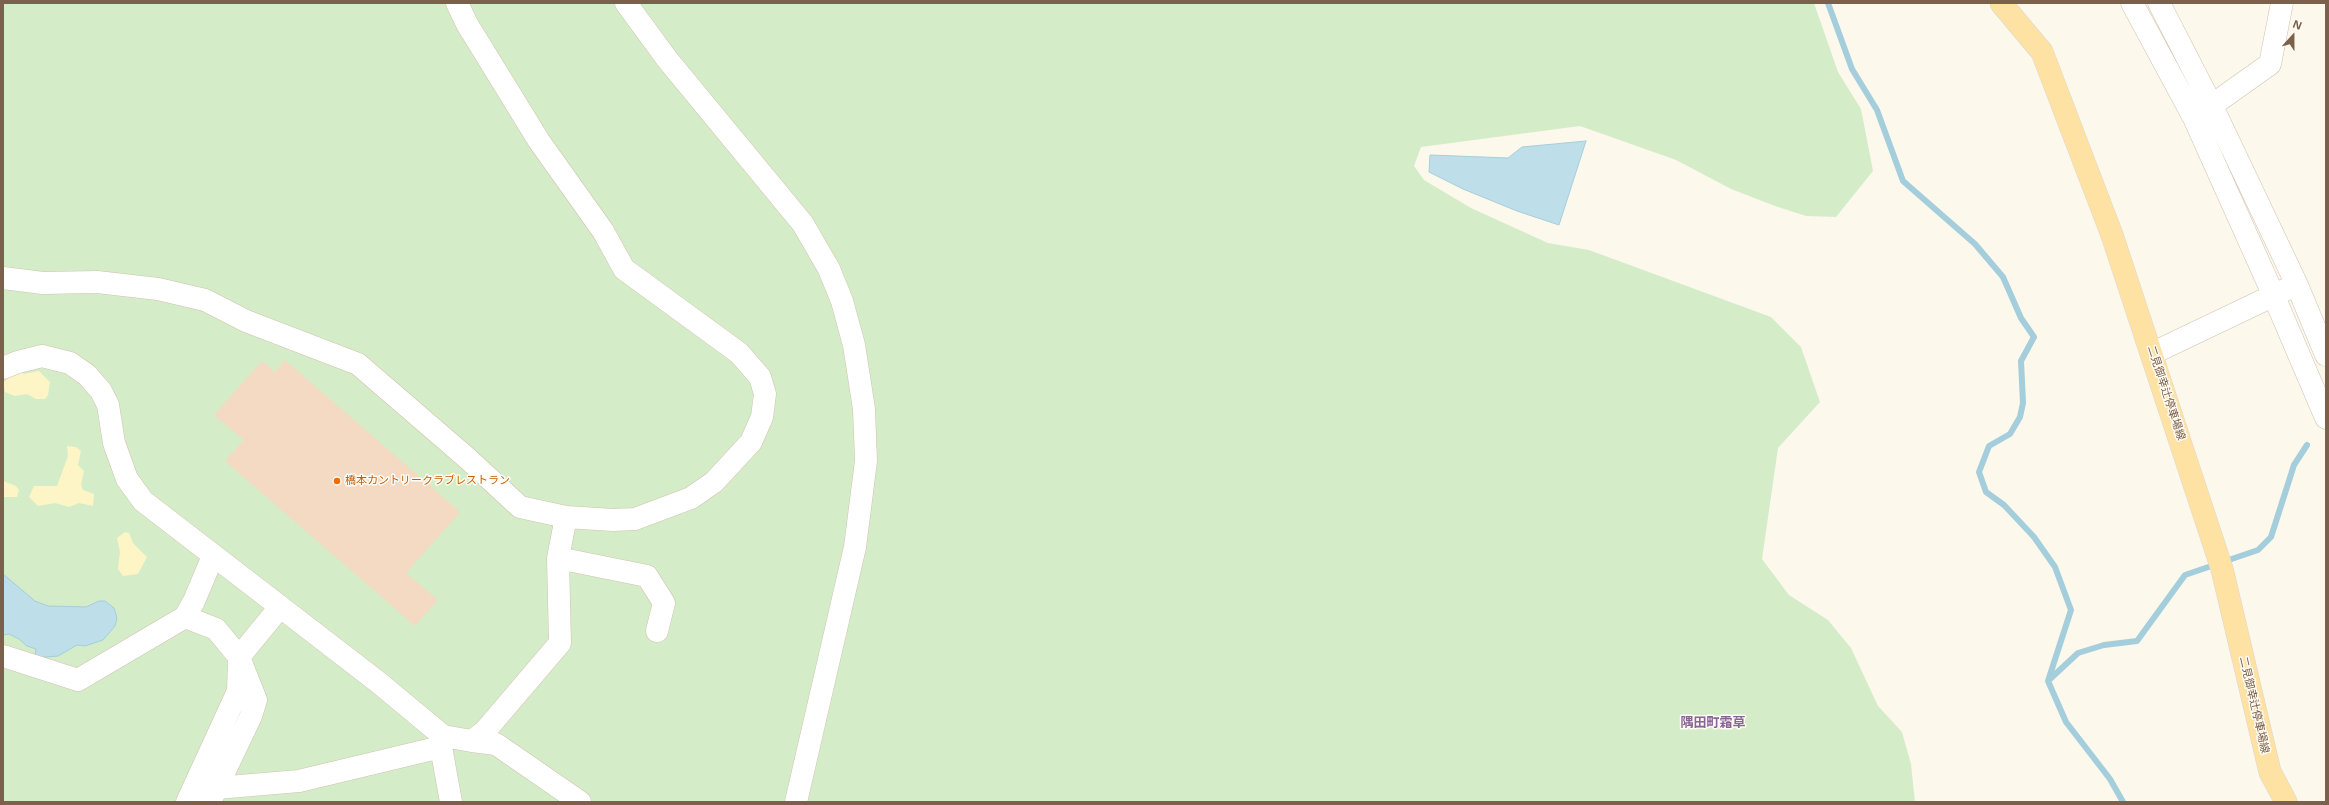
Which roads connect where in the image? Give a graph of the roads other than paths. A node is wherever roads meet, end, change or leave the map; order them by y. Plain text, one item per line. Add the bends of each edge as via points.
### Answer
1 (456, 3) edge
2 (626, 3) edge
3 (2000, 3) edge
4 (2132, 3) edge
5 (2159, 3) edge
6 (2282, 3) edge
7 (2212, 106) junction
8 (2194, 118) junction
9 (3, 278) edge
10 (2297, 286) junction
11 (2274, 294) junction
12 (2153, 353) junction
13 (2326, 355) edge
14 (3, 368) edge
15 (2326, 418) edge
16 (566, 517) junction
17 (212, 556) junction
18 (558, 558) junction
19 (280, 607) junction
20 (185, 617) junction
21 (657, 631) dead end
22 (3, 656) edge
23 (239, 657) junction
24 (442, 741) junction
25 (472, 741) junction
26 (214, 795) edge
27 (187, 802) edge
28 (451, 802) edge
29 (580, 802) edge
30 (796, 802) edge
31 (2286, 802) edge

1 - 16 street via 539,141 603,231 624,269 739,353 760,377 765,394 762,417 751,442 714,482 691,498 635,519
2 - 30 street via 667,59 803,224 829,269 842,301 854,345 864,409 866,461 855,547
3 - 12 main road, 二見御幸辻停車場線 via 2042,52 2112,235
4 - 8 street
5 - 7 street
6 - 7 street via 2270,64
7 - 8 street
7 - 10 street
8 - 11 street
9 - 16 street via 43,283 97,282 158,289 205,300 246,321 358,364 520,507
10 - 11 street
10 - 13 street
11 - 12 street
11 - 15 street
12 - 31 main road, 二見御幸辻停車場線 via 2220,562 2270,772
14 - 17 street via 42,356 70,363 88,375 108,405 114,443 126,479 143,502
16 - 18 street
17 - 19 street
17 - 20 street via 194,602
18 - 21 street via 647,576 664,603
18 - 25 street via 560,643 485,731
19 - 23 street
19 - 24 street via 378,682
20 - 22 street via 78,680
20 - 23 street via 216,629
23 - 26 street via 256,700 252,716
23 - 27 street via 238,691
24 - 25 street
24 - 26 street via 299,781
24 - 28 street
25 - 29 street via 496,744

